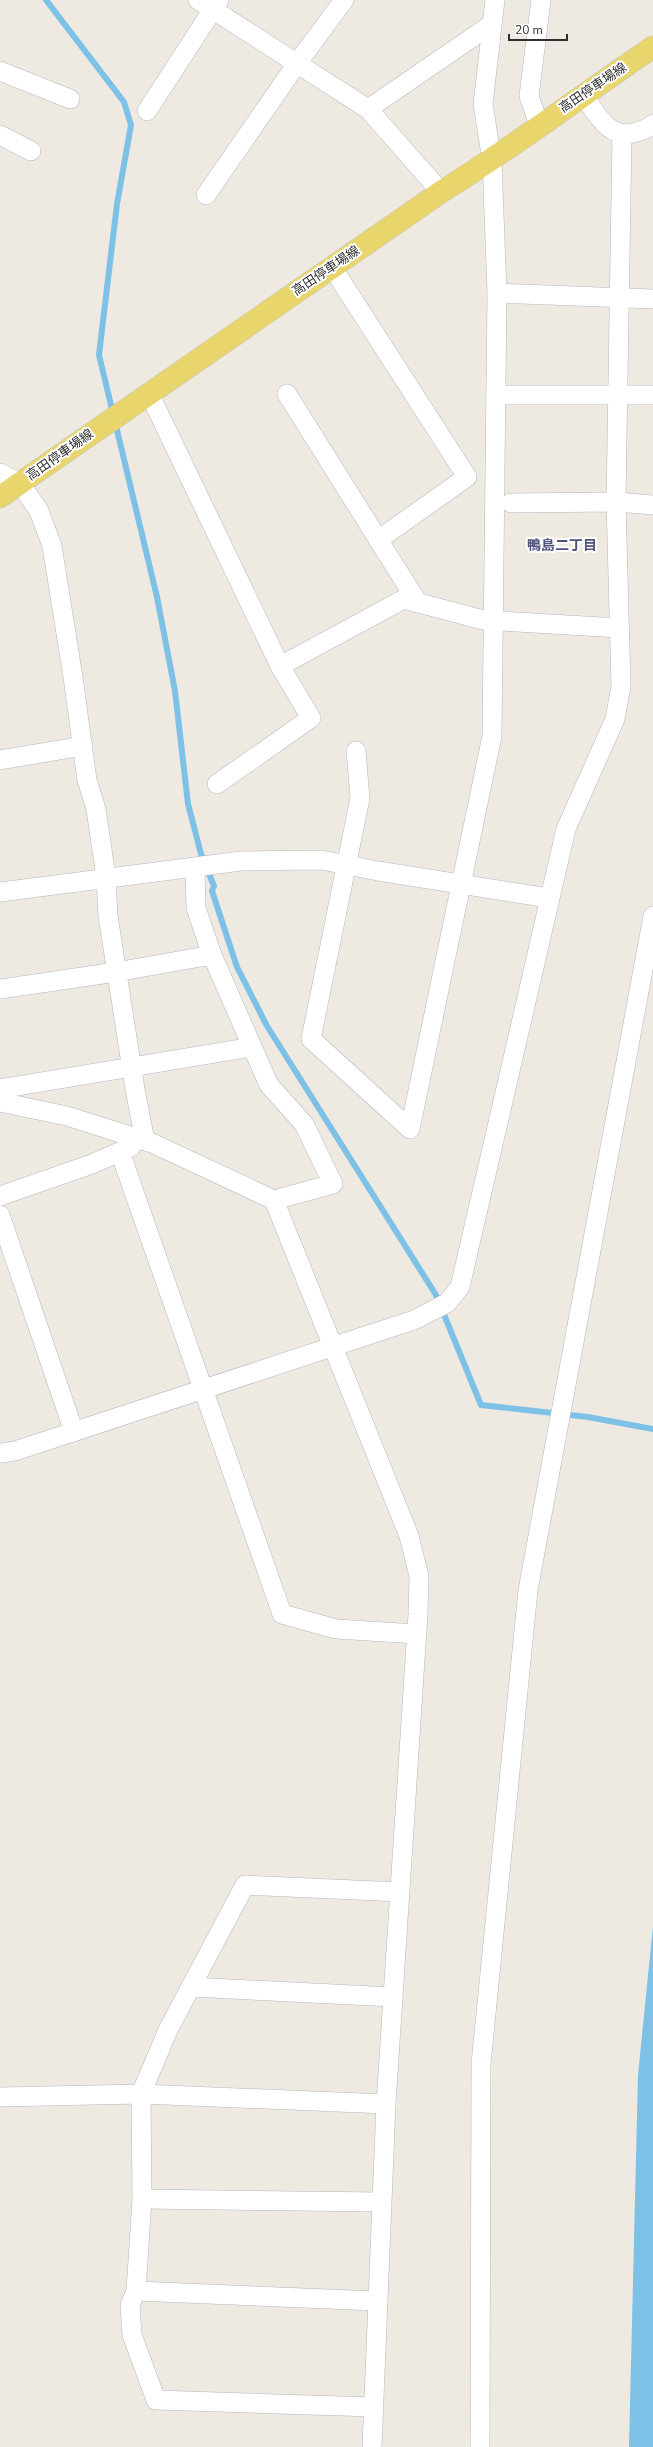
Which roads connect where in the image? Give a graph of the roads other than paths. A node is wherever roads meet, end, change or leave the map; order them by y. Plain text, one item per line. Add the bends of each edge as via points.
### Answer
1 (344, 0) edge
2 (495, 0) edge
3 (541, 0) edge
4 (210, 3) edge
5 (492, 24) junction
6 (653, 47) edge
7 (298, 62) junction
8 (0, 72) edge
9 (583, 95) junction
10 (70, 99) dead end
11 (368, 109) junction
12 (147, 111) dead end
13 (653, 124) edge
14 (540, 125) junction
15 (622, 134) junction
16 (0, 135) edge
17 (31, 151) dead end
18 (492, 161) junction
19 (441, 192) junction
20 (206, 195) dead end
21 (332, 266) junction
22 (497, 294) junction
23 (621, 299) junction
24 (653, 299) edge
25 (149, 393) junction
26 (287, 394) dead end
27 (496, 395) junction
28 (619, 395) junction
29 (653, 395) edge
30 (0, 473) edge
31 (19, 483) junction
32 (0, 497) edge
33 (616, 502) junction
34 (511, 503) dead end
35 (653, 505) edge
36 (378, 540) junction
37 (418, 602) junction
38 (493, 621) junction
39 (619, 628) junction
40 (280, 666) junction
41 (83, 746) junction
42 (356, 751) dead end
43 (0, 760) edge
44 (217, 784) dead end
45 (348, 865) junction
46 (195, 868) junction
47 (106, 877) junction
48 (460, 884) junction
49 (0, 892) edge
50 (549, 898) junction
51 (653, 916) edge
52 (212, 955) junction
53 (116, 972) junction
54 (0, 989) edge
55 (252, 1047) junction
56 (132, 1069) junction
57 (0, 1089) edge
58 (0, 1102) edge
59 (145, 1141) junction
60 (120, 1152) junction
61 (0, 1196) edge
62 (274, 1200) junction
63 (0, 1216) edge
64 (333, 1348) junction
65 (202, 1390) junction
66 (74, 1432) junction
67 (0, 1453) edge
68 (416, 1634) junction
69 (400, 1892) junction
70 (192, 1987) junction
71 (393, 1997) junction
72 (141, 2094) junction
73 (0, 2097) edge
74 (386, 2104) junction
75 (142, 2199) junction
76 (381, 2202) junction
77 (136, 2291) junction
78 (377, 2301) junction
79 (373, 2406) junction
80 (372, 2447) edge
81 (480, 2447) edge

1 - 7 street
2 - 5 street
3 - 14 street via 529,96
4 - 7 street
4 - 12 street
5 - 11 street
5 - 18 street via 483,104
6 - 9 main road, 高田停車場線
7 - 11 street
7 - 20 street
8 - 10 street
9 - 14 main road, 高田停車場線
9 - 15 street via 612,131
11 - 19 street
13 - 15 street via 649,128
14 - 18 main road, 高田停車場線
15 - 23 street
16 - 17 street
18 - 19 main road, 高田停車場線
18 - 22 street
19 - 21 main road, 高田停車場線
21 - 25 main road, 高田停車場線
21 - 36 street via 467,477
22 - 23 street
22 - 27 street
23 - 24 street
23 - 28 street
25 - 31 main road, 高田停車場線
25 - 40 street
26 - 36 street
27 - 28 street
27 - 38 street
28 - 29 street
28 - 33 street
30 - 31 street
31 - 32 main road, 高田停車場線
31 - 41 street via 39,511 52,546
33 - 34 street
33 - 35 street
33 - 39 street
36 - 37 street
37 - 38 street
37 - 40 street via 404,599
38 - 39 street
38 - 48 street via 492,736
39 - 50 street via 621,686 615,719 566,830
40 - 44 street via 311,718
41 - 43 street
41 - 47 street
42 - 45 street via 360,798
45 - 46 street via 322,860 254,861
45 - 48 street
45 - 48 street via 311,1039 410,1129
46 - 47 street
46 - 52 street via 196,908
47 - 49 street
47 - 53 street via 108,916
48 - 50 street
50 - 64 street via 460,1287 447,1303 414,1320
51 - 81 street via 528,1590 481,2064
52 - 53 street
52 - 55 street
53 - 54 street
53 - 56 street
55 - 56 street
55 - 62 street via 269,1085 304,1124 333,1184
56 - 57 street
56 - 59 street
58 - 59 street via 67,1116
59 - 60 street
59 - 62 street
60 - 61 street
60 - 65 street
62 - 64 street
63 - 66 street
64 - 65 street
64 - 68 street via 409,1536 419,1576
65 - 66 street
65 - 68 street via 282,1614 336,1629
66 - 67 street via 15,1451
68 - 69 street
69 - 70 street via 245,1885
69 - 71 street
70 - 71 street
70 - 72 street via 168,2030
71 - 74 street
72 - 73 street
72 - 74 street
72 - 75 street
74 - 76 street
75 - 76 street
75 - 77 street
76 - 78 street
77 - 78 street
77 - 79 street via 130,2306 132,2335 156,2400
78 - 79 street
79 - 80 street

